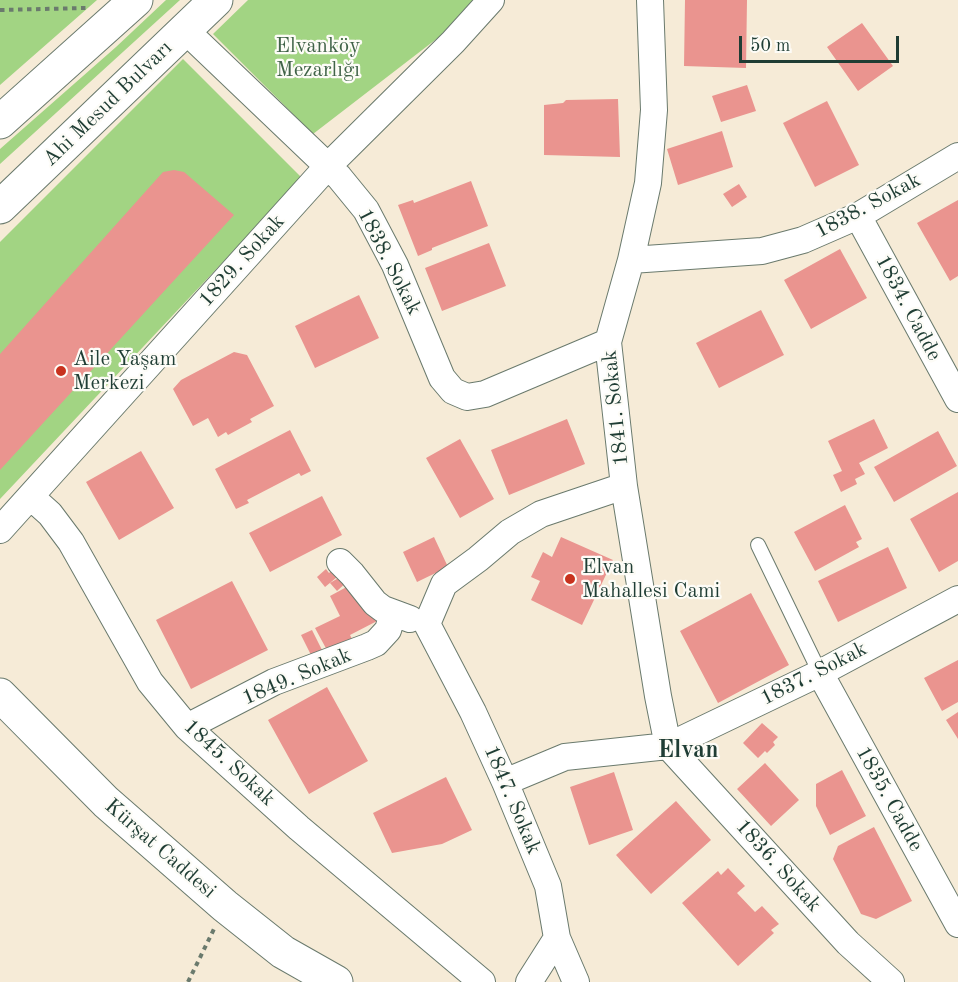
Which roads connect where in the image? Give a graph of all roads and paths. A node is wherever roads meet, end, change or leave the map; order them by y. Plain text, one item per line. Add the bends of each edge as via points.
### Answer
1 (136, 0) edge
2 (216, 0) edge
3 (491, 0) edge
4 (650, 0) edge
5 (89, 8) dead end
6 (0, 10) edge
7 (185, 30) junction
8 (0, 122) edge
9 (958, 156) edge
10 (327, 166) junction
11 (0, 207) edge
12 (858, 216) junction
13 (631, 260) junction
14 (608, 342) junction
15 (958, 399) edge
16 (624, 486) junction
17 (31, 497) junction
18 (0, 530) edge
19 (758, 545) dead end
20 (340, 562) dead end
21 (958, 599) edge
22 (393, 613) junction
23 (427, 624) junction
24 (820, 673) junction
25 (0, 696) edge
26 (187, 727) junction
27 (668, 746) junction
28 (505, 782) junction
29 (225, 906) junction
30 (958, 924) edge
31 (556, 938) junction
32 (188, 982) edge
33 (336, 982) edge
34 (482, 982) edge
35 (529, 982) edge
36 (576, 982) edge
37 (891, 982) edge

1 - 8 main road
2 - 7 main road, Ahi Mesud Bulvarı
3 - 10 street, 1829. Sokak
4 - 13 street, 1841. Sokak via 654,111 648,183
5 - 6 path
7 - 10 street, 1838. Sokak
7 - 11 main road, Ahi Mesud Bulvarı
9 - 12 street, 1838. Sokak
10 - 14 street, 1838. Sokak via 366,210 442,378 453,391 467,397 485,394
10 - 17 street, 1829. Sokak
12 - 13 street, 1838. Sokak via 803,240 762,251
12 - 15 street, 1834. Cadde
13 - 14 street, 1841. Sokak
14 - 16 street, 1841. Sokak
16 - 23 street via 541,514 510,532 444,584
16 - 27 street, 1841. Sokak
17 - 18 street, 1829. Sokak
17 - 26 street, 1845. Sokak via 71,542 150,682
19 - 24 lane
20 - 22 street via 375,603
21 - 24 street, 1837. Sokak
22 - 23 street
22 - 26 street, 1849. Sokak via 388,630 376,643 274,682
23 - 28 street, 1847. Sokak via 474,712
24 - 27 street, 1837. Sokak
24 - 30 street, 1835. Cadde
25 - 29 main road, Kürşat Caddesi via 106,802
26 - 34 street, 1845. Sokak via 299,828
27 - 28 street, 1837. Sokak via 565,757
27 - 37 street, 1836. Sokak via 848,943
28 - 31 street, 1847. Sokak via 548,886
29 - 32 path
29 - 33 main road, Kürşat Caddesi via 283,952
31 - 35 street
31 - 36 street, 1847. Sokak

